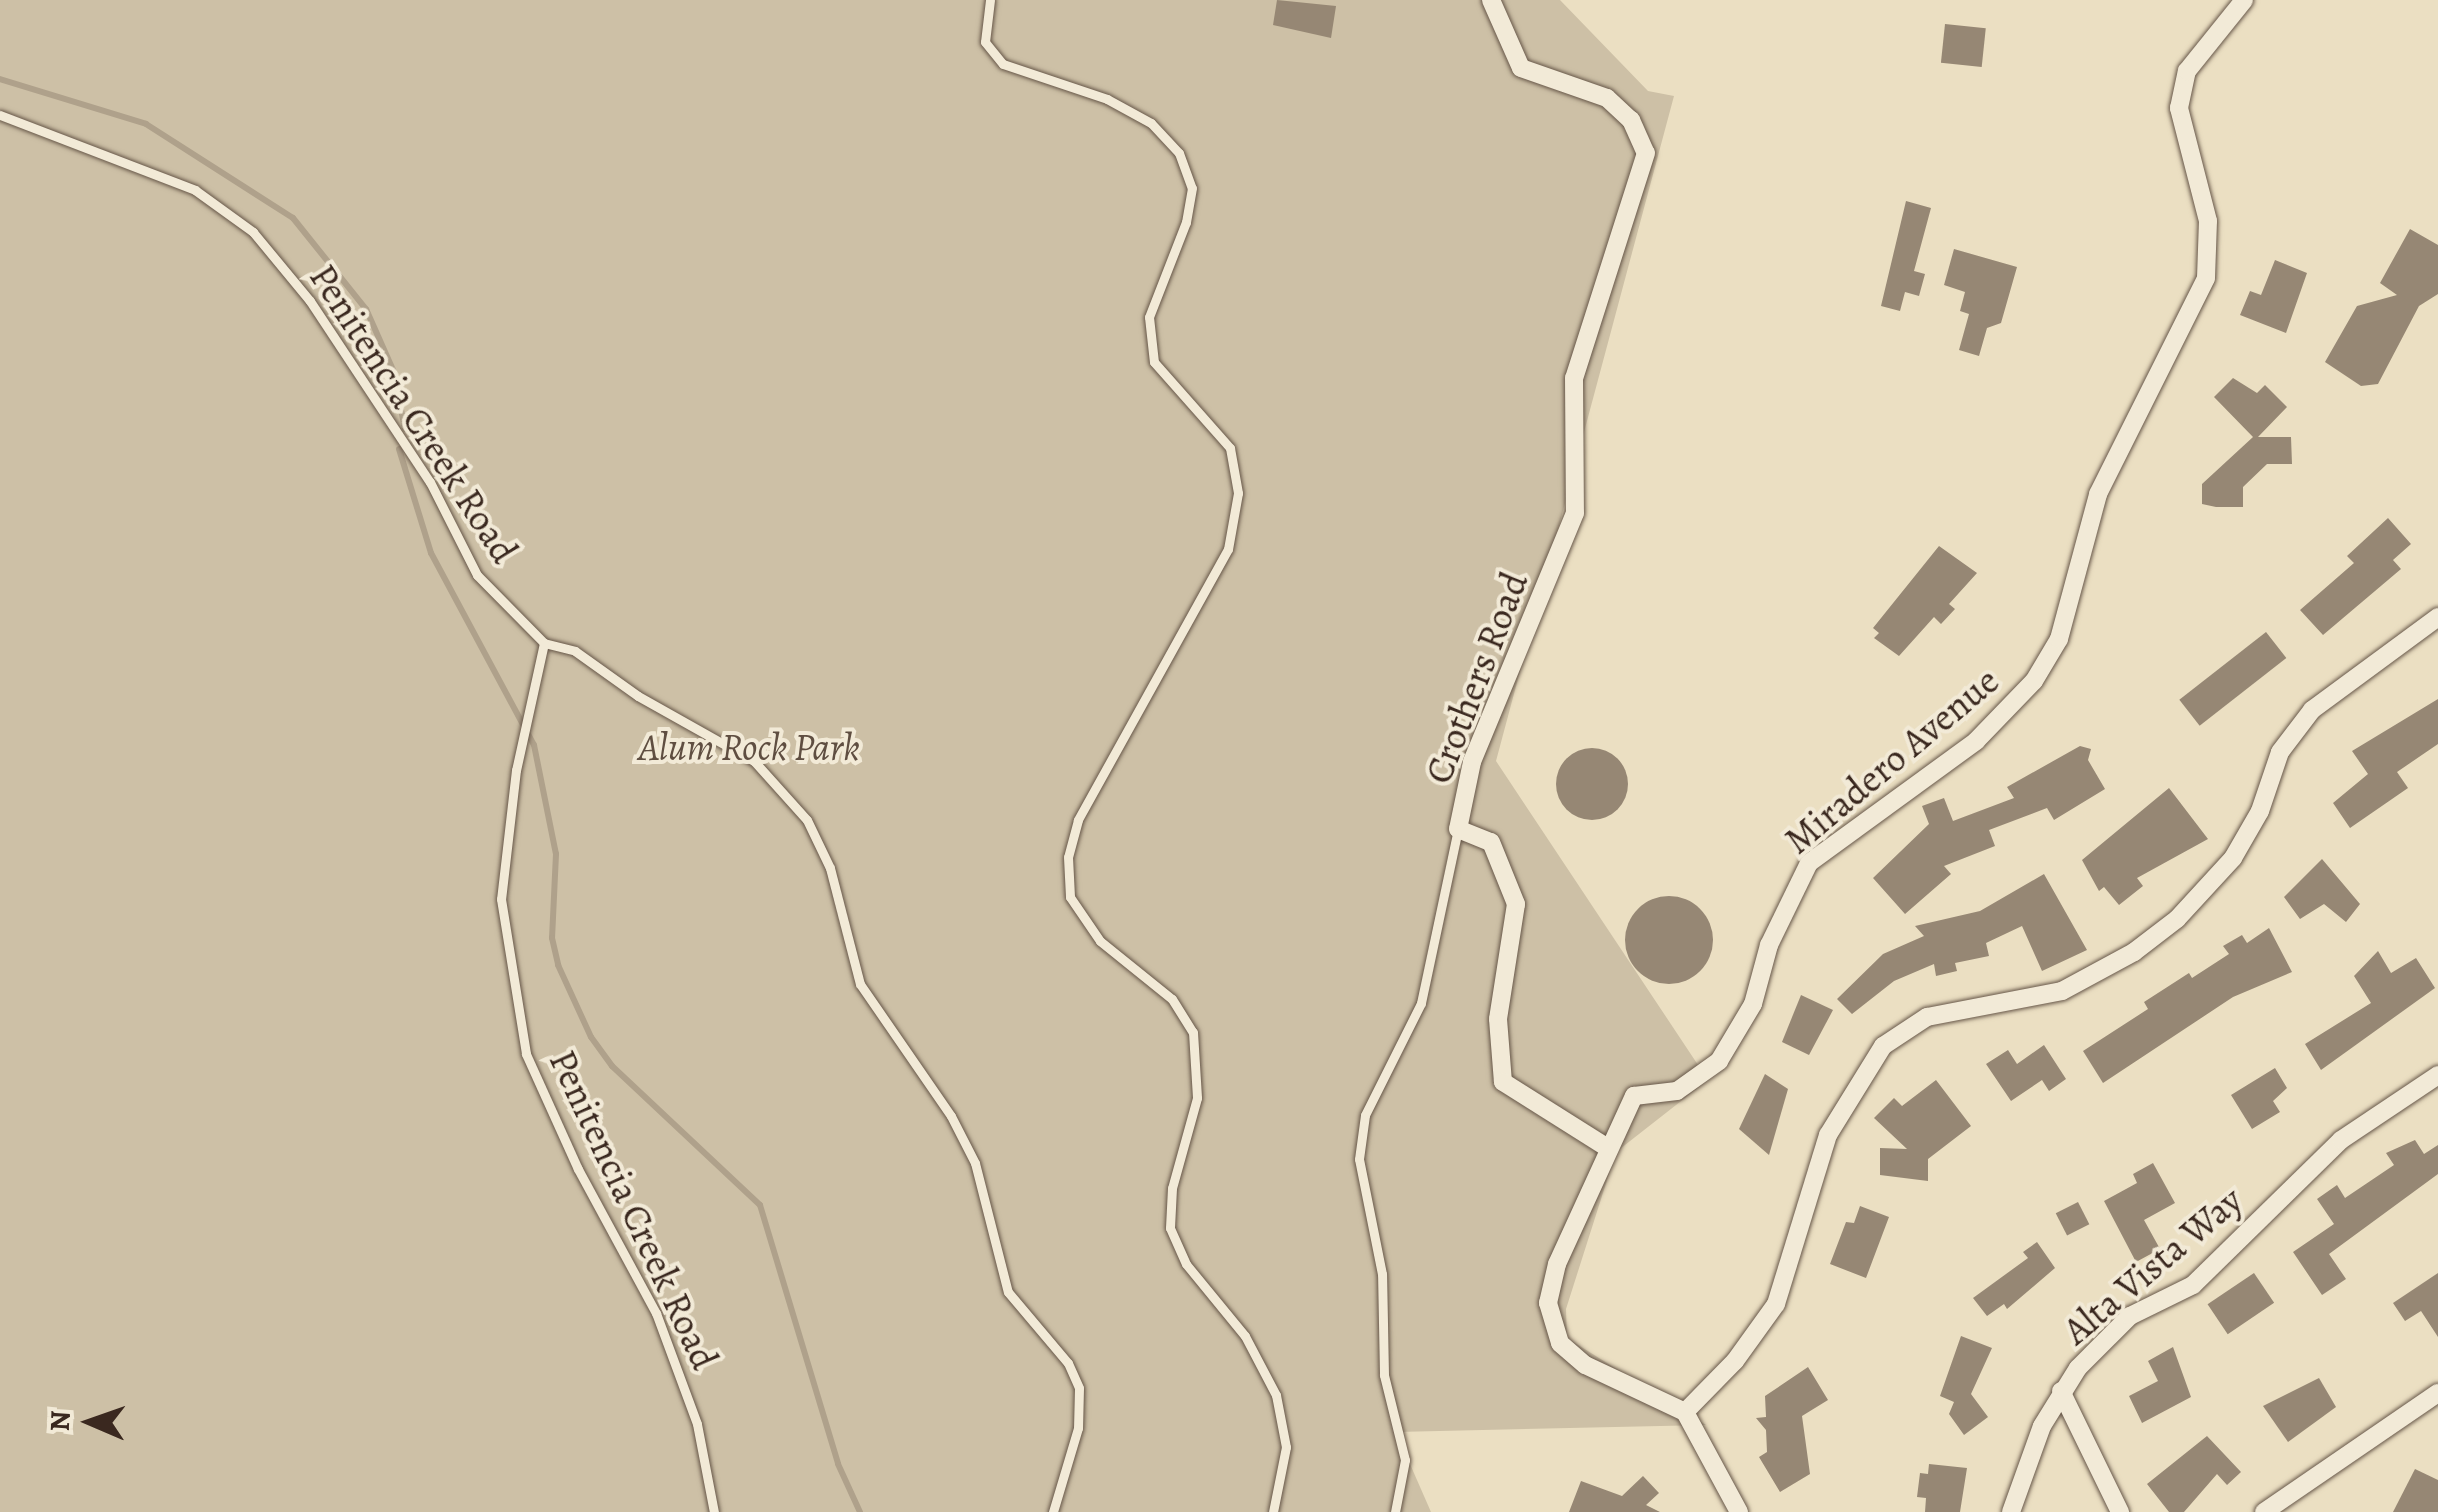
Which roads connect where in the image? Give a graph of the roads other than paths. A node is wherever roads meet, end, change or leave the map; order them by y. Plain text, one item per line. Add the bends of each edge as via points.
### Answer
1 (990, 0) edge
2 (1491, 0) edge
3 (2244, 0) edge
4 (0, 115) edge
5 (2438, 617) edge
6 (544, 643) junction
7 (1458, 829) junction
8 (2438, 1075) edge
9 (1608, 1148) junction
10 (2061, 1391) junction
11 (2438, 1393) edge
12 (1685, 1412) junction
13 (714, 1512) edge
14 (1054, 1512) edge
15 (1273, 1512) edge
16 (1395, 1512) edge
17 (1739, 1512) edge
18 (2010, 1512) edge
19 (2120, 1512) edge
20 (2264, 1512) edge

1 - 15 lane via 985,42 1003,64 1107,99 1150,123 1180,153 1192,188 1186,222 1149,317 1154,362 1230,448 1238,493 1228,549 1078,820 1068,858 1070,897 1100,941 1172,998 1193,1032 1197,1098 1172,1188 1170,1228 1186,1264 1245,1336 1276,1395 1286,1447
2 - 7 street, Crothers Road via 1521,68 1540,80 1607,98 1631,120 1646,152 1574,378 1575,514 1472,762
3 - 9 street, Miradero Avenue via 2196,56 2178,108 2208,221 2206,278 2098,494 2059,639 2034,682 1976,742 1809,863 1769,945 1753,1004 1719,1061 1676,1090 1634,1096
4 - 6 lane, Penitencia Creek Road via 196,190 253,232 310,301 430,482 477,576
5 - 12 street via 2312,710 2280,752 2260,811 2234,858 2178,919 2062,991 1927,1017 1883,1046 1828,1135 1776,1304
6 - 13 lane, Penitencia Creek Road via 516,770 501,899 526,1054 578,1169 656,1313 697,1424
6 - 14 lane via 575,651 638,696 754,761 808,820 830,868 860,984 951,1116 976,1163 1008,1292 1068,1363 1078,1388 1078,1428
7 - 9 street via 1491,842 1516,904 1498,1019 1504,1082
7 - 16 lane, Crothers Road via 1421,1003 1365,1114 1359,1159 1382,1274 1384,1375 1405,1460
8 - 10 street, Alta Vista Way via 2341,1140 2193,1284 2130,1316
9 - 12 street via 1557,1264 1548,1303 1560,1343 1585,1365
10 - 18 street, Alta Vista Way
10 - 19 street
11 - 20 street
12 - 17 street

